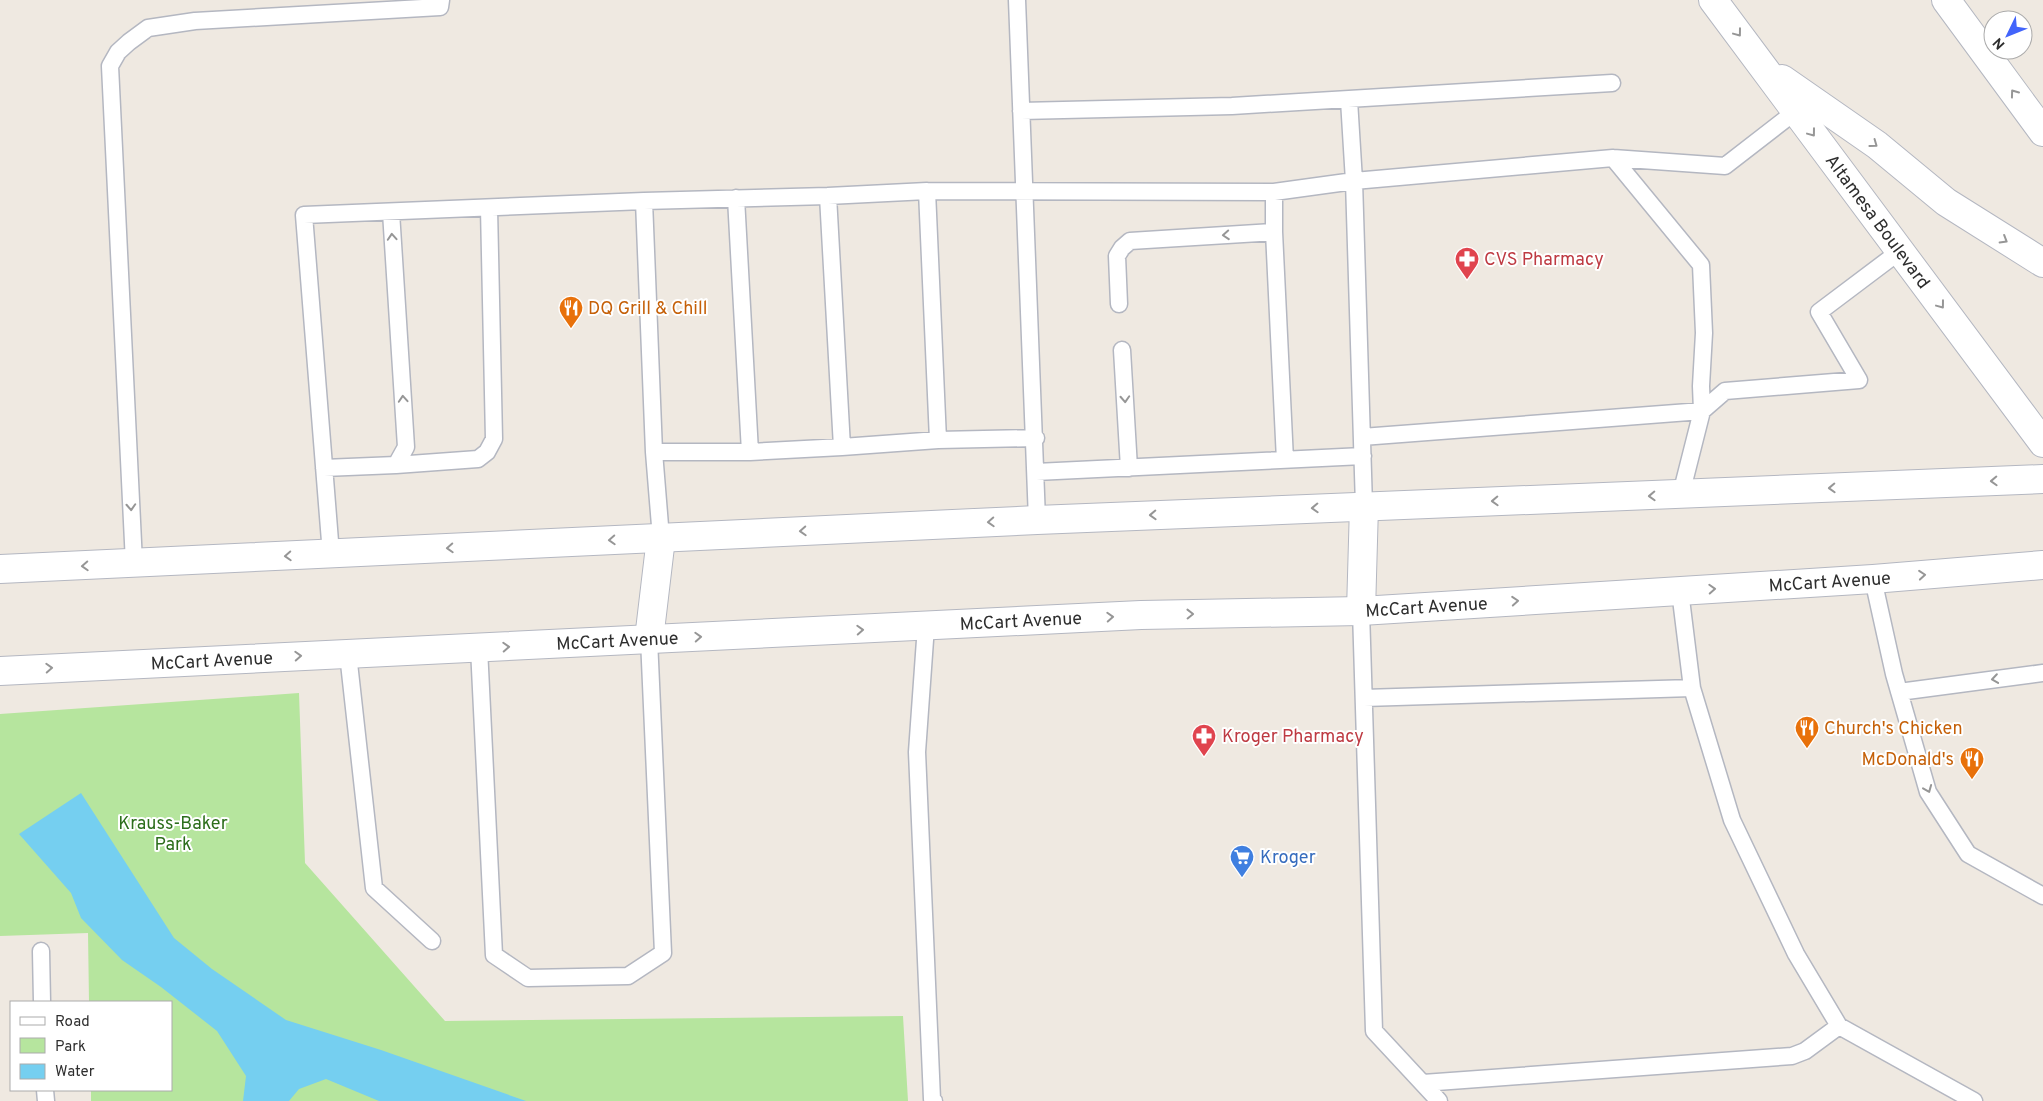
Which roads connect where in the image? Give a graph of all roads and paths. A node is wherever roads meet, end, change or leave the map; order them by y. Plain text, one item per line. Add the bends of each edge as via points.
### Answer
1 (441, 0) edge
2 (1016, 0) edge
3 (1714, 0) edge
4 (1946, 0) edge
5 (1762, 66) junction
6 (1612, 83) dead end
7 (1349, 100) junction
8 (1021, 111) junction
9 (1796, 111) junction
10 (2043, 132) edge
11 (1614, 158) junction
12 (1354, 181) junction
13 (927, 191) junction
14 (1023, 192) junction
15 (1274, 192) junction
16 (828, 196) junction
17 (736, 198) junction
18 (644, 201) junction
19 (489, 208) junction
20 (391, 212) junction
21 (1274, 232) junction
22 (1900, 251) junction
23 (2043, 263) edge
24 (1119, 304) dead end
25 (1122, 350) dead end
26 (1702, 411) junction
27 (1362, 437) junction
28 (1036, 438) junction
29 (938, 440) junction
30 (2043, 443) edge
31 (842, 448) junction
32 (654, 452) junction
33 (750, 452) junction
34 (1363, 456) junction
35 (1285, 460) junction
36 (396, 465) junction
37 (324, 468) junction
38 (1129, 468) junction
39 (1036, 472) junction
40 (2043, 479) edge
41 (1681, 494) junction
42 (1364, 506) junction
43 (1037, 520) junction
44 (661, 538) junction
45 (331, 554) junction
46 (134, 563) junction
47 (2043, 565) edge
48 (0, 570) edge
49 (1873, 579) junction
50 (1680, 591) junction
51 (1362, 610) junction
52 (926, 626) junction
53 (649, 639) junction
54 (479, 648) junction
55 (348, 654) junction
56 (0, 671) edge
57 (2043, 673) edge
58 (1692, 688) junction
59 (1899, 692) junction
60 (1364, 698) junction
61 (2043, 896) edge
62 (432, 941) dead end
63 (41, 950) dead end
64 (42, 1001) edge
65 (1839, 1026) junction
66 (1423, 1083) junction
67 (934, 1101) edge
68 (1439, 1101) edge
69 (1974, 1101) edge

1 -> 46 lane via 440,7 195,21 148,28 118,52 110,66
2 - 8 lane
3 -> 5 main road, Altamesa Boulevard
10 -> 4 main road
5 - 9 main road, Altamesa Boulevard
5 -> 23 main road via 1877,145 1946,202
6 - 7 lane
7 - 8 lane
7 - 12 lane
8 - 14 lane
9 - 11 lane via 1725,166
9 -> 22 main road, Altamesa Boulevard
11 - 12 lane
11 - 26 lane via 1701,265 1704,333
12 - 15 lane
12 - 27 lane
13 - 14 lane
13 - 16 lane
13 - 29 lane
14 - 15 lane
14 - 28 lane
15 - 21 lane
16 - 17 lane
16 - 31 lane
17 - 18 lane
17 - 33 lane
18 - 19 lane
18 - 32 lane
19 - 20 lane
19 - 36 lane via 494,439 487,452 478,459
36 -> 20 lane via 406,447
20 - 37 lane via 304,215
21 -> 24 lane via 1130,241 1117,256
21 - 35 lane
22 - 26 lane via 1820,312 1859,380 1725,391
22 -> 30 main road, Altamesa Boulevard
25 -> 38 lane
26 - 27 lane
26 - 41 lane
27 - 34 lane
28 - 29 lane
28 - 39 lane
29 - 31 lane
31 - 33 lane
32 - 33 lane
32 - 44 lane
34 - 35 lane
34 - 42 lane
35 - 38 lane
36 - 37 lane
37 - 45 lane
38 - 39 lane
39 - 43 lane
40 -> 41 main road
41 -> 42 main road
42 -> 43 main road
42 - 51 main road
43 -> 44 main road
44 -> 45 main road
44 - 53 main road
45 -> 46 main road
46 -> 48 main road
49 -> 47 main road, McCart Avenue
50 -> 49 main road, McCart Avenue
49 - 59 lane
51 -> 50 main road, McCart Avenue
50 - 58 lane
52 -> 51 main road, McCart Avenue via 1141,615
51 - 60 lane
53 -> 52 main road, McCart Avenue
52 - 67 lane via 917,752
54 -> 53 main road, McCart Avenue
53 - 54 lane via 663,953 628,976 528,978 494,955
54 - 55 main road, McCart Avenue
56 -> 55 main road, McCart Avenue
55 - 62 lane via 374,888
57 -> 59 lane
58 - 60 lane
58 - 65 lane via 1732,820 1796,954
59 -> 61 lane via 1928,792 1968,854
60 - 66 lane via 1374,1031
63 - 64 lane
65 - 66 lane via 1805,1051 1792,1056
65 - 69 lane
66 - 68 lane

